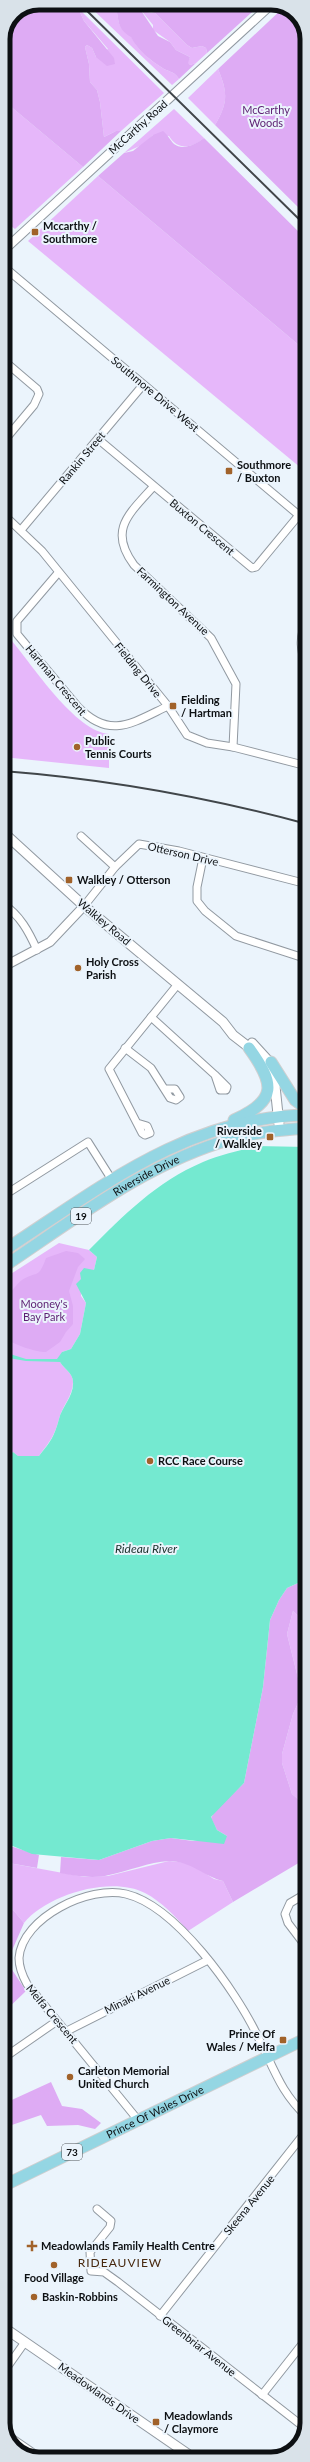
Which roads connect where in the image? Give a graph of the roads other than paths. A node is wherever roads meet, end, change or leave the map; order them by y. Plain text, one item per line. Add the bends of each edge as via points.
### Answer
1 (265, 10) edge
2 (10, 245) edge
3 (10, 272) edge
4 (10, 366) edge
5 (143, 385) junction
6 (10, 434) edge
7 (98, 439) junction
8 (153, 487) junction
9 (299, 515) joint
10 (10, 520) edge
11 (21, 530) junction
12 (58, 573) junction
13 (168, 706) junction
14 (233, 747) junction
15 (300, 765) edge
16 (82, 836) dead end
17 (10, 838) edge
18 (203, 858) junction
19 (115, 867) junction
20 (300, 882) edge
21 (84, 906) junction
22 (10, 909) edge
23 (38, 950) junction
24 (300, 957) edge
25 (10, 964) edge
26 (178, 984) junction
27 (151, 1017) junction
28 (223, 1022) junction
29 (126, 1048) junction
30 (249, 1048) junction
31 (271, 1062) junction
32 (215, 1075) dead end
33 (165, 1089) dead end
34 (300, 1104) edge
35 (300, 1116) edge
36 (281, 1117) junction
37 (137, 1123) dead end
38 (300, 1129) edge
39 (212, 1130) junction
40 (282, 1130) junction
41 (112, 1180) junction
42 (10, 1192) edge
43 (10, 1246) edge
44 (10, 1262) edge
45 (300, 1897) edge
46 (300, 1939) edge
47 (208, 1960) junction
48 (58, 2021) junction
49 (67, 2031) junction
50 (300, 2041) edge
51 (10, 2053) edge
52 (268, 2057) junction
53 (300, 2110) edge
54 (138, 2120) junction
55 (300, 2139) edge
56 (10, 2181) edge
57 (97, 2209) dead end
58 (160, 2316) junction
59 (10, 2332) edge
60 (24, 2342) junction
61 (300, 2347) edge
62 (10, 2363) edge
63 (262, 2395) junction
64 (300, 2424) edge
65 (17, 2442) edge
66 (28, 2450) edge
67 (185, 2452) edge

1 - 2 street, McCarthy Road
3 - 5 street, Southmore Drive West
4 - 6 street via 37,389 39,394 34,405
5 - 7 street, Rankin Street
5 - 9 street, Southmore Drive West
7 - 8 street, Buxton Crescent
7 - 11 street, Rankin Street
8 - 9 street, Buxton Crescent via 252,568 256,567
8 - 14 street, Farmington Avenue via 128,515 122,528 121,541 134,565 211,638 236,684 237,709
10 - 11 street, Fielding Drive
11 - 12 street, Fielding Drive
12 - 13 street, Fielding Drive
12 - 13 street, Hartman Crescent via 17,621 17,634 88,718 100,724 114,727 127,725
13 - 14 street, Fielding Drive via 187,736 207,743
14 - 15 street, Fielding Drive
16 - 19 street
17 - 21 main road, Walkley Road
18 - 19 street, Otterson Drive via 139,844
18 - 20 street, Otterson Drive
18 - 24 street via 197,901 205,912 236,936
19 - 21 street, Otterson Drive
21 - 23 street via 61,932
21 - 26 main road, Walkley Road
22 - 23 street via 29,930
23 - 25 street
26 - 27 street
26 - 28 main road, Walkley Road
27 - 29 street
27 - 32 street
28 - 30 main road, Walkley Road
28 - 31 main road, Walkley Road
29 - 33 street via 150,1068
29 - 37 street via 109,1069
30 - 36 main road, Walkley Road via 272,1076
30 - 39 main road via 264,1072 267,1082 266,1096 260,1106 252,1112
31 - 34 main road
31 - 36 main road, Walkley Road via 281,1086
35 - 36 main road, Riverside Drive / 19
36 - 39 main road, Riverside Drive / 19
36 - 40 main road, Walkley Road
38 - 40 main road, Riverside Drive / 19
39 - 41 main road, Riverside Drive / 19 via 164,1150
40 - 44 main road, Riverside Drive / 19 via 232,1139 167,1164 99,1204
41 - 42 street via 88,1142
41 - 43 main road, Riverside Drive / 19
45 - 46 street via 290,1903 285,1914 288,1923
47 - 48 street, Melfa Crescent via 163,1913 127,1894 104,1894 66,1904 35,1926 24,1941 19,1958 20,1971 27,1984
47 - 49 street, Minaki Avenue
47 - 52 street, Melfa Crescent via 244,2012
48 - 49 street, Melfa Crescent
48 - 51 street
49 - 54 street, Melfa Crescent
50 - 52 main road, Prince Of Wales Drive / 73
52 - 53 street, Melfa Crescent via 284,2093
52 - 54 main road, Prince Of Wales Drive / 73
54 - 56 main road, Prince Of Wales Drive / 73
55 - 58 street, Skeena Avenue
57 - 58 street, Greenbriar Avenue via 110,2221 110,2227 90,2252 91,2271 104,2272
58 - 63 street, Greenbriar Avenue
59 - 60 main road, Meadowlands Drive
60 - 62 street
60 - 67 main road, Meadowlands Drive
61 - 63 street
63 - 64 street, Greenbriar Avenue
65 - 66 street

